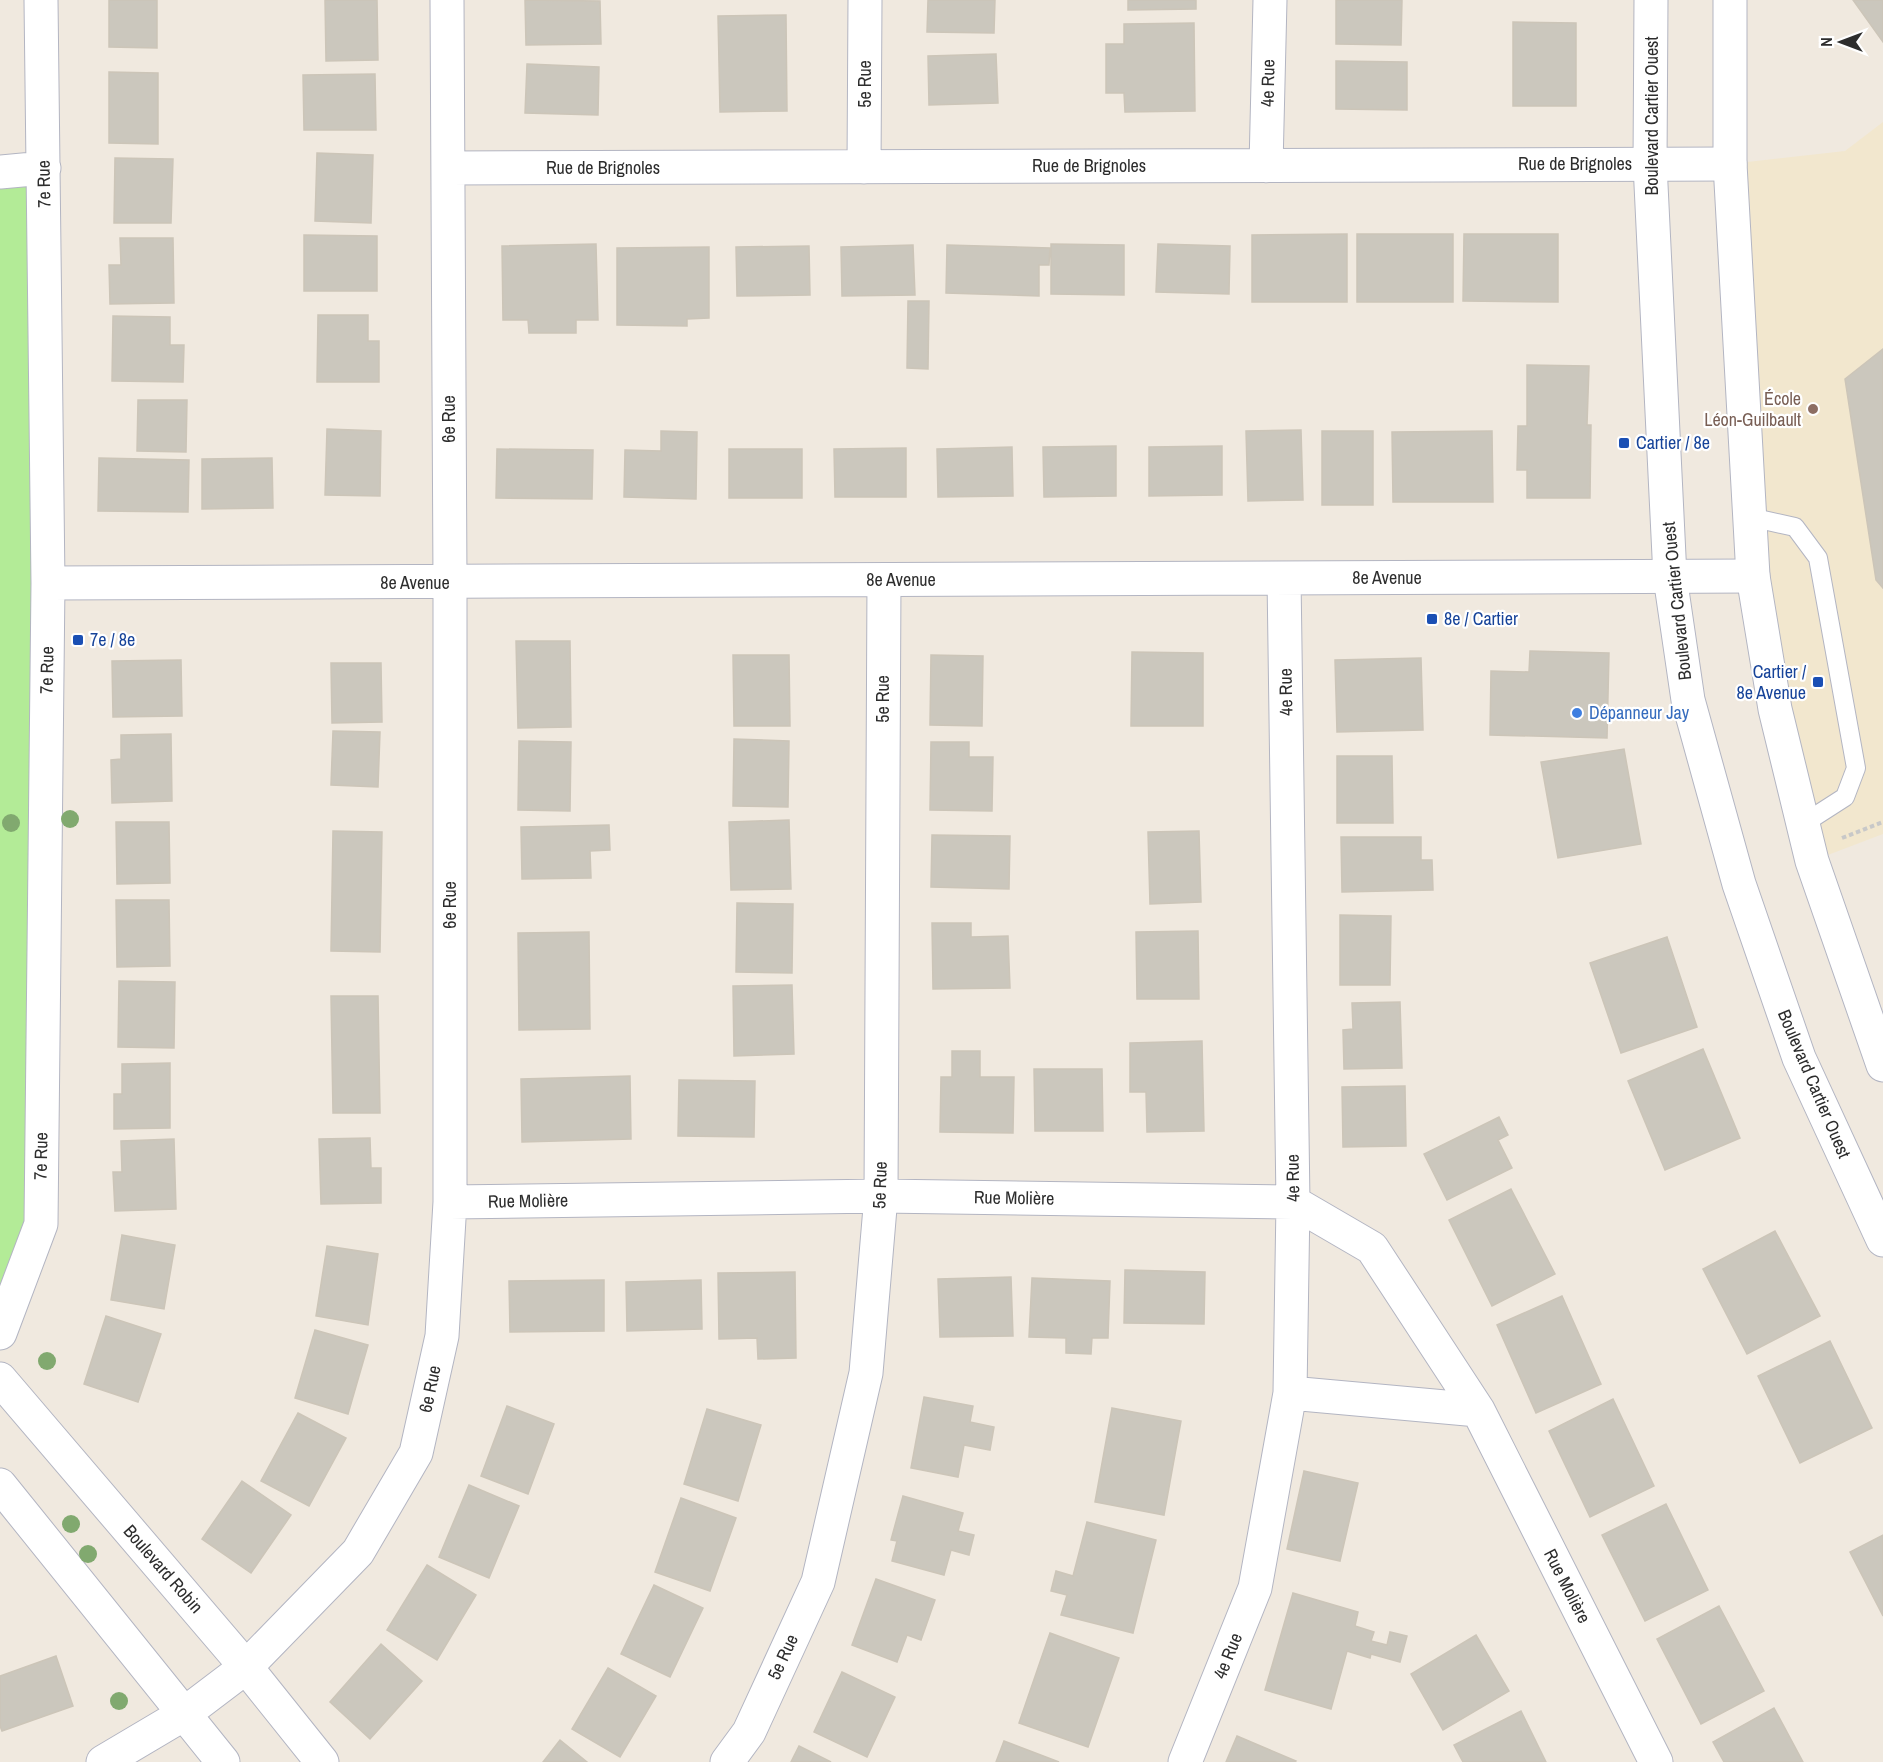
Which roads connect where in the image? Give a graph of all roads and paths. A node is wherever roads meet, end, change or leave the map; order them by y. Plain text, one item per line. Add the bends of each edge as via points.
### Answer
1 (41, 0) edge
2 (447, 0) edge
3 (865, 0) edge
4 (1270, 0) edge
5 (1651, 0) edge
6 (1730, 0) edge
7 (1650, 164) junction
8 (1730, 164) junction
9 (1266, 166) junction
10 (864, 167) junction
11 (44, 168) junction
12 (448, 168) junction
13 (0, 172) edge
14 (1750, 517) junction
15 (1753, 576) junction
16 (1670, 577) junction
17 (1284, 578) junction
18 (884, 580) junction
19 (450, 582) junction
20 (48, 583) junction
21 (1883, 822) edge
22 (1806, 837) junction
23 (1883, 1065) edge
24 (881, 1197) junction
25 (450, 1202) junction
26 (1293, 1202) junction
27 (1883, 1240) edge
28 (0, 1333) edge
29 (0, 1379) edge
30 (1290, 1393) junction
31 (1478, 1410) junction
32 (0, 1485) edge
33 (246, 1667) junction
34 (184, 1714) junction
35 (103, 1762) edge
36 (223, 1762) edge
37 (322, 1762) edge
38 (727, 1762) edge
39 (1185, 1762) edge
40 (1656, 1762) edge

1 - 11 street, 7e Rue
2 - 12 street, 6e Rue
3 - 10 street, 5e Rue
4 - 9 street, 4e Rue
5 - 7 street, Boulevard Cartier Ouest
6 - 8 street
7 - 8 street, Rue de Brignoles
7 - 9 street, Rue de Brignoles
7 - 16 street, Boulevard Cartier Ouest
8 - 14 street
9 - 10 street, Rue de Brignoles
10 - 12 street, Rue de Brignoles
11 - 13 street
11 - 20 street, 7e Rue
12 - 19 street, 6e Rue
14 - 15 street
14 - 22 lane via 1795,527 1818,558 1856,768 1845,797
15 - 16 street, 8e Avenue
15 - 22 street via 1775,709
16 - 17 street, 8e Avenue
16 - 27 street, Boulevard Cartier Ouest via 1688,700 1739,884 1799,1058
17 - 18 street, 8e Avenue
17 - 26 street, 4e Rue
18 - 19 street, 8e Avenue
18 - 24 street, 5e Rue
19 - 20 street, 8e Avenue
19 - 25 street, 6e Rue
20 - 28 street, 7e Rue via 41,1224
21 - 22 path
22 - 23 street
24 - 25 street, Rue Molière
24 - 26 street, Rue Molière
24 - 38 street, 5e Rue via 866,1373 818,1582 749,1732
25 - 33 street, 6e Rue via 442,1336 416,1453 358,1552
26 - 30 street, 4e Rue
26 - 31 street, Rue Molière via 1372,1248
29 - 33 street, Boulevard Robin
30 - 31 street
30 - 39 street, 4e Rue via 1255,1588
31 - 40 street, Rue Molière
32 - 34 street
33 - 34 street, 6e Rue
33 - 37 street, Boulevard Robin
34 - 35 street, 6e Rue
34 - 36 street

